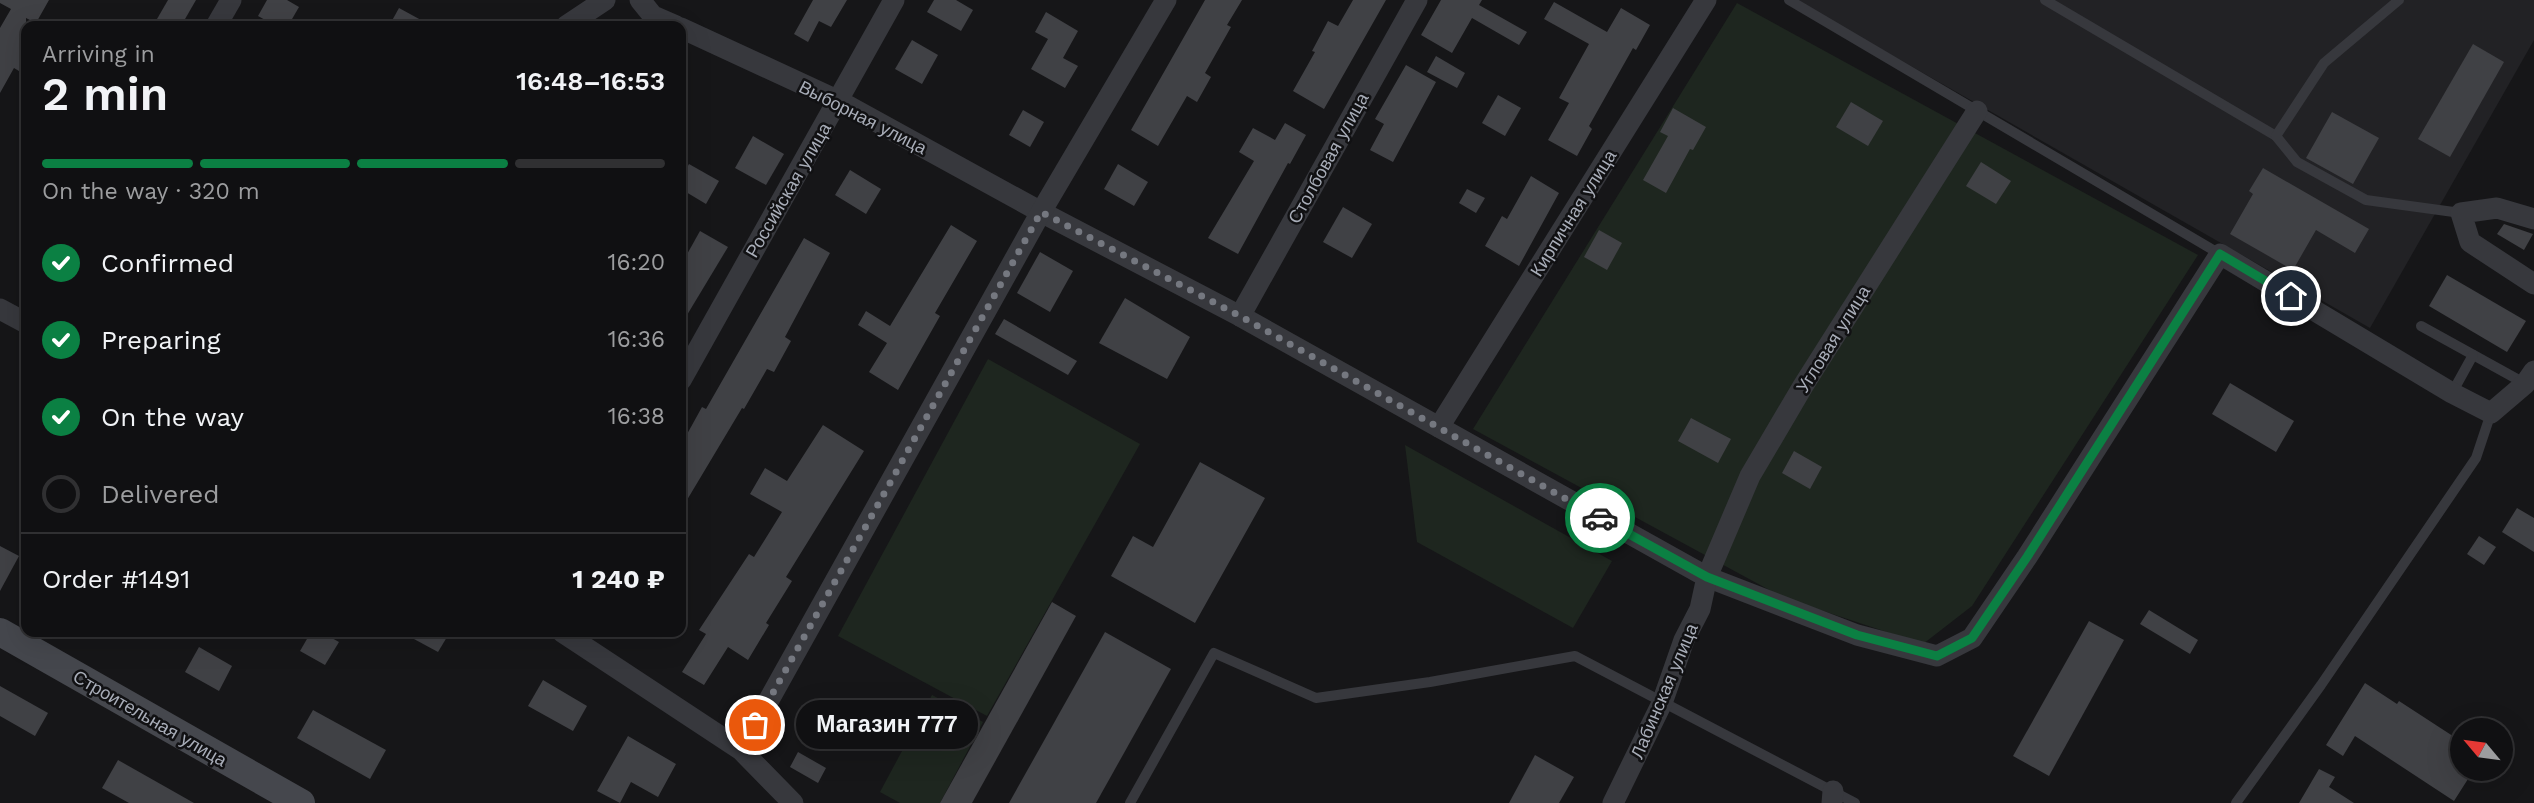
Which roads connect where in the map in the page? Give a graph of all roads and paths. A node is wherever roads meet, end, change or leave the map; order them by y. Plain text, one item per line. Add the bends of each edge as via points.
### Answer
1 (231, 0) edge
2 (605, 0) edge
3 (640, 0) edge
4 (894, 0) edge
5 (1166, 0) edge
6 (1416, 0) edge
7 (1706, 0) edge
8 (1789, 0) edge
9 (2045, 0) edge
10 (2399, 0) edge
11 (219, 21) edge
12 (574, 21) edge
13 (665, 21) edge
14 (686, 30) edge
15 (839, 101) junction
16 (1978, 111) junction
17 (2276, 136) junction
18 (1041, 212) junction
19 (2461, 213) junction
20 (2534, 219) edge
21 (2220, 254) junction
22 (2534, 284) edge
23 (0, 309) edge
24 (1240, 316) junction
25 (21, 320) edge
26 (2421, 326) dead end
27 (2473, 355) junction
28 (686, 371) edge
29 (2531, 381) edge
30 (2452, 393) junction
31 (2491, 413) junction
32 (1439, 427) junction
33 (1707, 577) junction
34 (0, 632) edge
35 (570, 637) edge
36 (1662, 703) junction
37 (741, 750) junction
38 (1832, 797) edge
39 (301, 803) edge
40 (793, 803) edge
41 (1130, 803) edge
42 (1613, 803) edge
43 (1855, 803) edge
44 (2236, 803) edge

1 - 11 street
2 - 12 street
3 - 13 street, Выборная улица via 653,16
4 - 15 street, Российская улица
5 - 18 street
6 - 24 street, Столбовая улица
7 - 32 street, Кирпичная улица
8 - 16 lane
9 - 17 lane
10 - 17 lane via 2324,63
14 - 15 street, Выборная улица
15 - 18 street, Выборная улица
15 - 28 street, Российская улица
16 - 21 lane
16 - 33 street, Угловая улица via 1750,477
17 - 19 lane via 2297,162 2366,200
18 - 24 street, Выборная улица
18 - 37 street
19 - 20 street via 2497,208
19 - 22 street via 2470,242
21 - 30 street
21 - 33 street, Выборная улица via 1972,638 1937,656 1857,635
23 - 25 street
24 - 32 street, Выборная улица
26 - 27 lane
27 - 29 lane
27 - 30 lane
29 - 31 street
30 - 31 street
31 - 44 lane via 2476,458
32 - 33 street, Выборная улица
33 - 36 street, Лабинская улица via 1700,609
34 - 39 street, Строительная улица
35 - 37 street
36 - 38 lane
36 - 41 lane via 1575,656 1316,698 1214,653
36 - 42 street, Лабинская улица
37 - 40 street
38 - 43 lane

